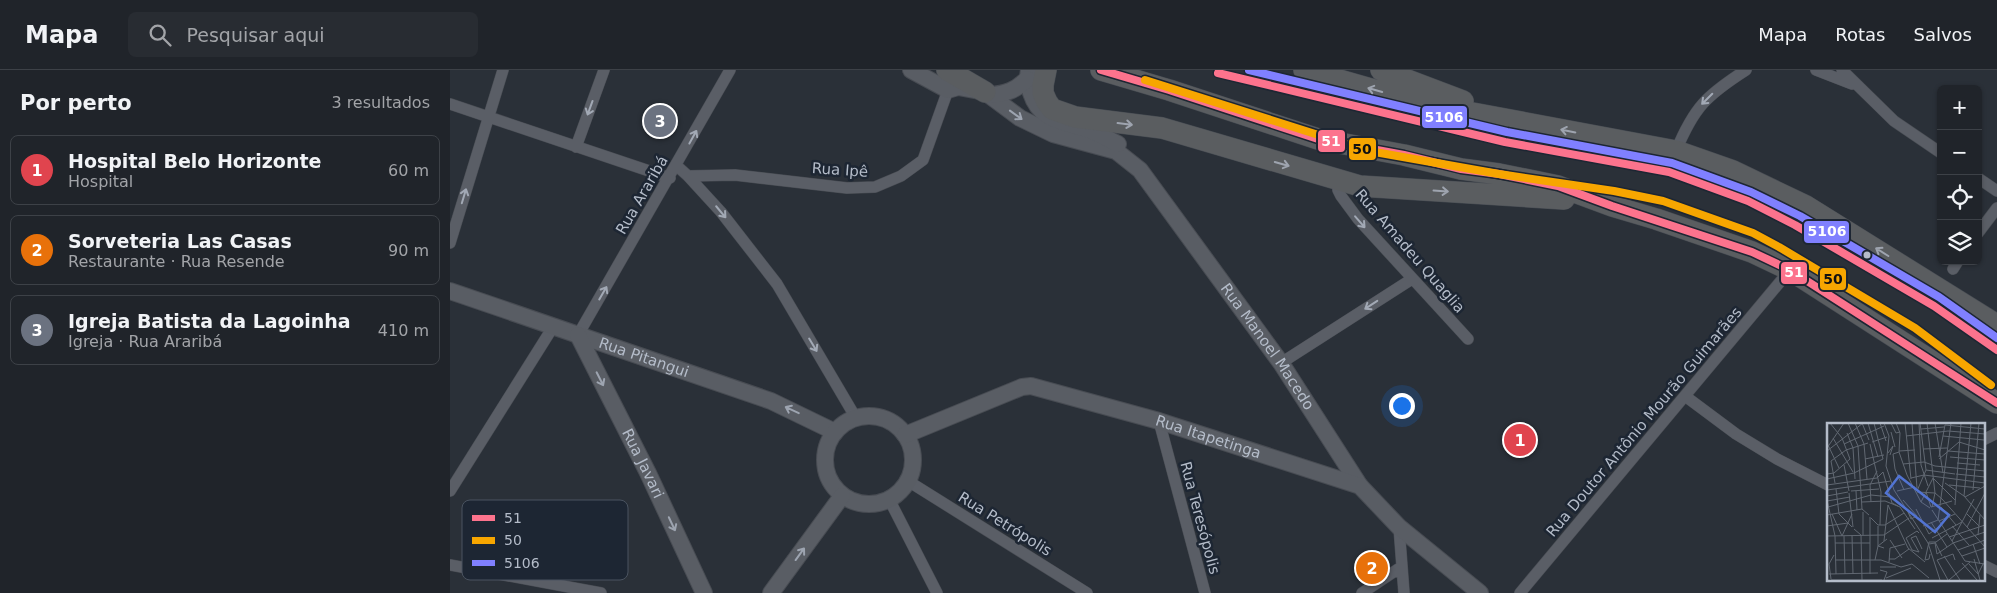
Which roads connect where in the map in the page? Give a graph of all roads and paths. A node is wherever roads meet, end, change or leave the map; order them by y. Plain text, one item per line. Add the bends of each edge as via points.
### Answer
1 (504, 70) edge
2 (604, 70) edge
3 (730, 70) edge
4 (911, 70) edge
5 (1100, 70) edge
6 (1304, 70) edge
7 (1381, 70) edge
8 (1746, 70) edge
9 (1816, 70) edge
10 (1842, 70) edge
11 (1035, 76) edge
12 (948, 80) edge
13 (1856, 85) junction
14 (988, 93) junction
15 (450, 104) edge
16 (488, 117) junction
17 (1510, 119) junction
18 (576, 147) junction
19 (1937, 150) edge
20 (1676, 151) junction
21 (677, 166) junction
22 (688, 176) junction
23 (670, 178) junction
24 (1338, 180) junction
25 (1982, 181) edge
26 (1997, 191) edge
27 (1612, 206) junction
28 (1997, 208) edge
29 (1169, 210) junction
30 (1982, 228) edge
31 (450, 243) edge
32 (1790, 270) junction
33 (1412, 278) junction
34 (450, 291) edge
35 (1997, 325) edge
36 (553, 327) junction
37 (578, 335) junction
38 (1468, 339) dead end
39 (1281, 363) junction
40 (1686, 396) junction
41 (1997, 403) edge
42 (856, 418) junction
43 (1159, 422) junction
44 (835, 432) junction
45 (1997, 433) edge
46 (905, 435) junction
47 (1984, 440) edge
48 (908, 481) junction
49 (1827, 484) edge
50 (1360, 486) junction
51 (450, 491) edge
52 (842, 496) junction
53 (889, 499) junction
54 (1399, 527) junction
55 (1984, 566) edge
56 (1401, 567) junction
57 (1997, 572) edge
58 (531, 580) edge
59 (601, 593) edge
60 (704, 593) edge
61 (771, 593) edge
62 (937, 593) edge
63 (1087, 593) edge
64 (1205, 593) edge
65 (1362, 593) edge
66 (1404, 593) edge
67 (1480, 593) edge
68 (1520, 593) edge

1 - 16 street
2 -> 18 street
21 -> 3 street, Rua Araribá
4 - 12 street
5 - 27 highway via 1318,139 1558,186
17 -> 6 highway via 1424,104
7 - 17 highway
8 -> 20 street via 1711,94 1696,110
9 - 13 street
10 - 13 street
11 - 14 street via 1018,88 1000,94
11 -> 24 highway via 1052,108 1075,117 1162,128
11 - 29 street, Rua Manoel Macedo via 1034,103 1054,120 1088,129 1117,144 1141,163
12 - 14 highway
12 - 22 street, Rua Ipê via 923,160 901,176 875,187 847,188 735,175
13 - 19 street via 1894,121
14 -> 29 street, Rua Manoel Macedo via 1020,118 1054,134 1116,151 1140,170
15 - 16 street
16 - 18 street
31 -> 16 street
20 -> 17 highway
18 - 23 street
35 -> 20 highway via 1806,206 1733,170
21 - 22 street
21 - 23 street, Rua Araribá
22 -> 42 street via 721,212 777,284
37 -> 23 street, Rua Araribá
24 -> 27 highway via 1360,186 1546,197
24 -> 33 street, Rua Amadeu Quaglia via 1341,196 1358,219
25 - 26 street
27 - 32 highway via 1752,252
28 - 30 street
29 - 39 street, Rua Manoel Macedo
32 - 40 street, Rua Doutor Antônio Mourão Guimarães
32 - 41 highway
33 - 38 street, Rua Amadeu Quaglia
33 -> 39 street
34 - 36 street, Rua Pitangui
36 - 37 street, Rua Pitangui
36 - 51 street
44 -> 37 street, Rua Pitangui via 772,400
37 -> 60 street, Rua Javari
39 - 50 street, Rua Manoel Macedo
40 - 49 street via 1736,434
40 - 68 street, Rua Doutor Antônio Mourão Guimarães
42 - 44 street
42 - 46 street via 883,418
43 - 46 street, Rua Itapetinga via 1031,386
43 - 50 street, Rua Itapetinga
43 - 64 street, Rua Teresópolis
44 - 52 street via 826,447 825,465 830,482
45 - 47 street
46 - 48 street via 912,449 913,465
48 - 53 street
48 - 63 street, Rua Petrópolis
50 - 54 street, Rua Itapetinga
52 - 53 street via 857,503 874,504
61 -> 52 street
53 - 62 street
54 - 56 street
54 - 67 street, Rua Itapetinga
55 - 57 street
56 - 65 street
56 - 66 street
58 - 59 street

